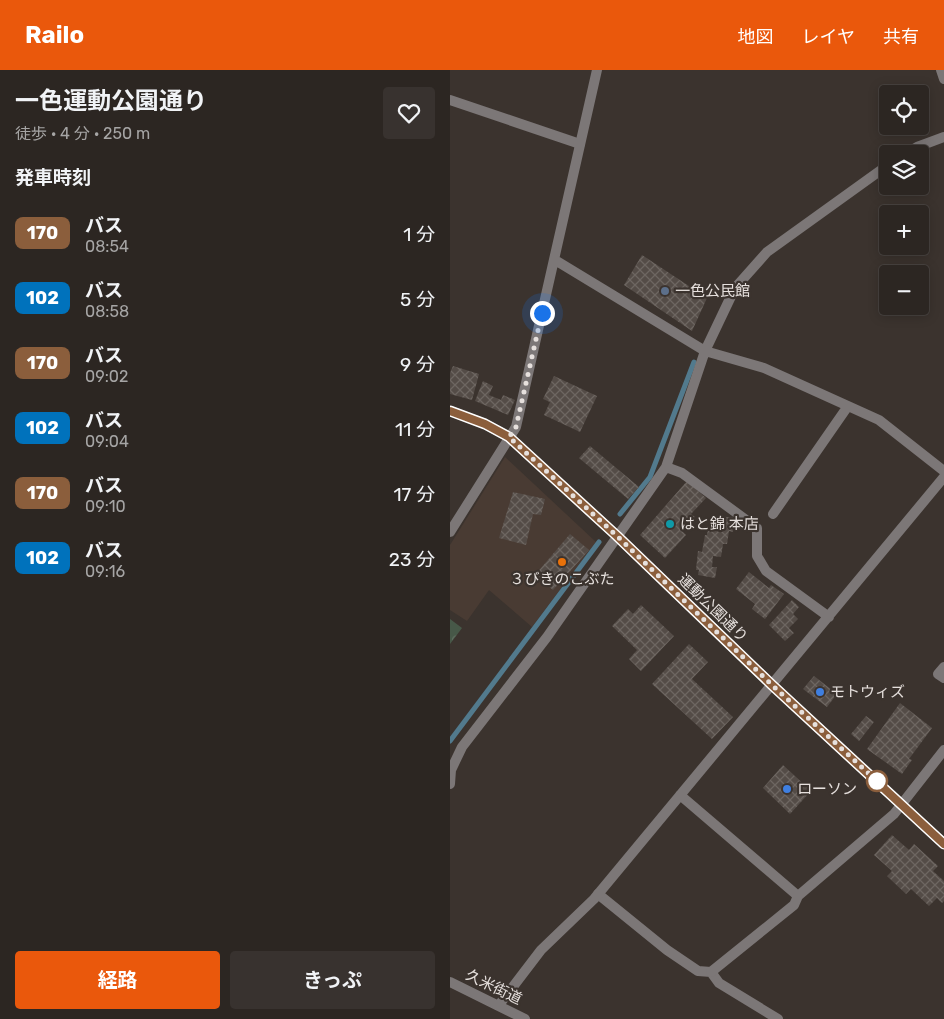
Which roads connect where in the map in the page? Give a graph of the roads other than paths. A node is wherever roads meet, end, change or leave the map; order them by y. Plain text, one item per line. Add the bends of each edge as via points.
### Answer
1 (597, 70) edge
2 (941, 70) edge
3 (944, 78) edge
4 (450, 100) edge
5 (944, 137) edge
6 (580, 144) junction
7 (922, 145) edge
8 (879, 171) edge
9 (555, 260) junction
10 (705, 351) junction
11 (848, 406) junction
12 (450, 411) edge
13 (509, 437) junction
14 (666, 467) junction
15 (944, 471) edge
16 (944, 477) edge
17 (773, 514) dead end
18 (450, 532) edge
19 (617, 536) junction
20 (829, 617) junction
21 (944, 667) edge
22 (944, 678) edge
23 (772, 685) junction
24 (944, 750) edge
25 (450, 784) edge
26 (680, 795) junction
27 (902, 804) junction
28 (944, 844) edge
29 (598, 894) junction
30 (798, 896) junction
31 (711, 972) junction
32 (450, 982) edge
33 (499, 1005) junction
34 (525, 1019) edge
35 (778, 1019) edge

1 - 6 street
2 - 3 street
4 - 6 street
5 - 7 street
6 - 9 street
8 - 10 street via 767,252 735,288
9 - 10 street
9 - 13 street via 516,427
10 - 11 street via 764,368
10 - 14 street
11 - 15 street via 879,420
11 - 17 street
12 - 13 street, 運動公園通り
13 - 18 street
13 - 19 street, 運動公園通り
14 - 19 street
14 - 20 street via 682,473 757,528 757,556 766,571
16 - 20 street
19 - 23 street, 運動公園通り
19 - 25 street via 547,637 462,747 451,770
20 - 23 street
21 - 22 street via 938,674
23 - 26 street
23 - 27 street, 運動公園通り
24 - 27 street
26 - 29 street
26 - 30 street
27 - 28 street, 運動公園通り
27 - 30 street
29 - 31 street via 667,950 698,971
29 - 33 street via 541,950
30 - 31 street via 794,905
31 - 35 street via 719,983
32 - 33 street, 久米街道
33 - 34 street, 久米街道

